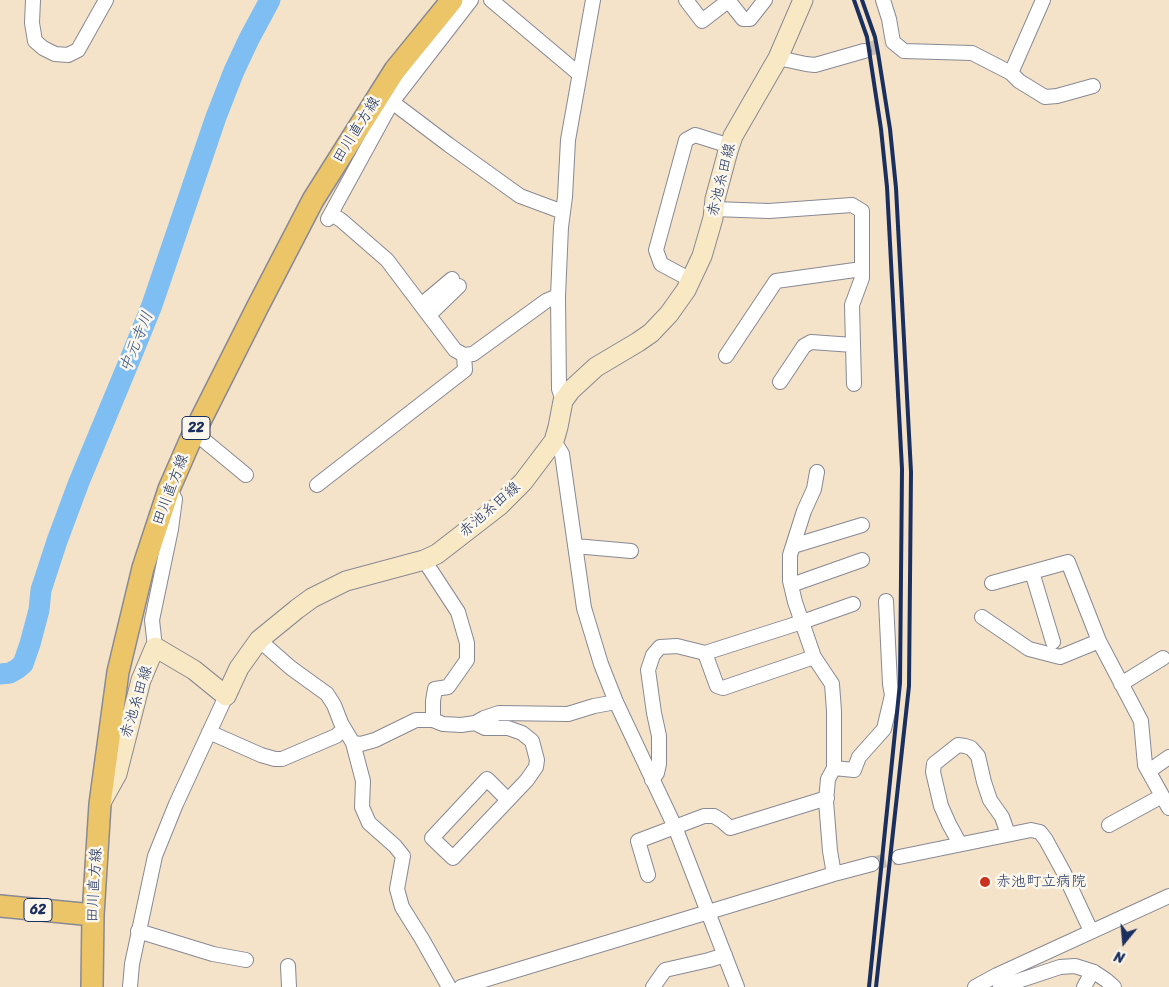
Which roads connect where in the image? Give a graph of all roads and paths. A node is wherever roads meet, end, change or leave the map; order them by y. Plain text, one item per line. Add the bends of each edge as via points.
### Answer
1 (33, 0) edge
2 (106, 0) edge
3 (452, 0) edge
4 (470, 0) edge
5 (491, 0) edge
6 (594, 0) edge
7 (686, 0) edge
8 (728, 0) edge
9 (765, 0) edge
10 (803, 0) edge
11 (883, 0) edge
12 (1043, 0) edge
13 (864, 51) tunnel mouth
14 (778, 58) junction
15 (1011, 73) junction
16 (579, 74) junction
17 (1093, 86) dead end
18 (392, 102) junction
19 (730, 146) junction
20 (714, 209) junction
21 (563, 212) junction
22 (862, 269) junction
23 (691, 280) junction
24 (455, 283) dead end
25 (558, 296) junction
26 (425, 310) junction
27 (853, 345) junction
28 (464, 355) junction
29 (726, 356) dead end
30 (780, 382) dead end
31 (854, 384) dead end
32 (562, 401) junction
33 (194, 432) junction
34 (554, 441) junction
35 (816, 472) dead end
36 (246, 475) dead end
37 (316, 485) dead end
38 (169, 489) junction
39 (862, 525) dead end
40 (575, 546) junction
41 (793, 546) junction
42 (631, 551) dead end
43 (424, 560) junction
44 (862, 560) dead end
45 (1032, 572) junction
46 (790, 581) junction
47 (992, 583) dead end
48 (886, 602) dead end
49 (853, 604) dead end
50 (982, 617) dead end
51 (802, 622) junction
52 (259, 640) junction
53 (1099, 641) junction
54 (1052, 642) dead end
55 (155, 647) junction
56 (705, 653) junction
57 (814, 657) junction
58 (1163, 658) dead end
59 (1121, 684) junction
60 (226, 696) junction
61 (616, 702) junction
62 (433, 720) junction
63 (475, 723) junction
64 (344, 729) junction
65 (209, 732) junction
66 (353, 743) junction
67 (1169, 757) edge
68 (834, 768) junction
69 (1148, 771) junction
70 (652, 780) junction
71 (826, 798) junction
72 (508, 800) junction
73 (1166, 802) edge
74 (100, 804) junction
75 (1109, 824) dead end
76 (674, 828) junction
77 (1008, 834) junction
78 (960, 844) junction
79 (899, 857) tunnel mouth
80 (872, 864) tunnel mouth
81 (834, 874) junction
82 (648, 875) dead end
83 (1169, 896) edge
84 (0, 906) edge
85 (709, 912) junction
86 (85, 914) junction
87 (138, 931) junction
88 (1091, 931) junction
89 (725, 955) junction
90 (246, 960) dead end
91 (288, 966) dead end
92 (1092, 972) junction
93 (92, 987) edge
94 (130, 987) edge
95 (289, 987) edge
96 (449, 987) edge
97 (461, 987) edge
98 (653, 987) edge
99 (737, 987) edge
100 (975, 987) edge
101 (1000, 987) edge
102 (1084, 987) edge
103 (1114, 987) edge

1 - 2 street via 35,41 55,54 68,55 78,50
3 - 33 main road, 田川直方線 / 22 via 395,70 313,200
4 - 18 street
5 - 16 street
6 - 16 street
7 - 8 street via 702,21
8 - 9 street via 743,19 750,19
10 - 14 main road, 赤池糸田線
11 - 15 street via 889,19 888,43 904,50 972,53
12 - 15 street
13 - 14 street via 815,65
14 - 19 main road, 赤池糸田線
15 - 17 street via 1045,97
16 - 21 street via 568,140
18 - 21 street via 520,196
18 - 26 street via 329,217 341,220 387,260
19 - 20 main road, 赤池糸田線
19 - 23 street via 695,135 686,140 656,250 661,264
20 - 22 street via 769,211 852,205 862,211
20 - 23 main road, 赤池糸田線 via 702,256
21 - 25 street
22 - 27 street via 852,305
22 - 29 street via 776,281
23 - 32 main road, 赤池糸田線 via 669,314 651,333 596,367
24 - 26 street
25 - 28 street via 546,301 473,354
25 - 32 street via 559,390
26 - 28 street via 455,350
27 - 30 street via 811,342 804,346
27 - 31 street
28 - 37 street via 465,370
32 - 34 main road, 赤池糸田線
33 - 36 street
33 - 38 main road, 田川直方線 / 22
34 - 40 street via 562,454
34 - 43 main road, 赤池糸田線 via 523,482 499,506 437,554
35 - 41 street via 814,489
38 - 55 street via 175,499 152,620
38 - 74 main road, 田川直方線 / 22 via 143,568 118,672
39 - 41 street
40 - 42 street
40 - 61 street via 584,608 600,664
41 - 46 street
43 - 52 main road, 赤池糸田線 via 346,581 312,598
43 - 62 street via 458,612 467,643 467,660 448,688 435,689
44 - 46 street via 797,583
45 - 47 street
45 - 53 street via 1068,562
45 - 54 street
46 - 51 street
48 - 68 street via 892,694 884,729 859,757 854,770
49 - 51 street
50 - 53 street via 1029,649 1060,657
51 - 56 street
51 - 57 street
52 - 60 main road, 赤池糸田線 via 239,668
52 - 64 street via 327,694
53 - 59 street
55 - 60 main road, 赤池糸田線 via 194,670
55 - 74 main road, 赤池糸田線 via 141,680 117,774
56 - 57 street via 717,686 723,688
56 - 70 street via 677,646 660,647 653,655 648,670 659,736 659,764
57 - 68 street via 832,684
58 - 59 street
59 - 69 street via 1141,722
60 - 65 street
61 - 63 street via 568,714 499,713
61 - 70 street
62 - 63 street via 443,724
62 - 66 street via 416,720 375,740
63 - 72 street via 486,728 508,728 532,741 536,768
64 - 65 street via 336,736 282,759 261,755
64 - 66 street
65 - 87 street via 155,856
66 - 96 street via 363,782 362,807 369,823 403,856 397,889 402,907
67 - 69 street
68 - 71 street via 828,779
69 - 73 street
70 - 76 street
71 - 76 street via 730,828 714,816 704,816
71 - 81 street
72 - 72 street via 452,858 432,838 487,779
73 - 75 street
74 - 86 main road, 田川直方線 / 22
76 - 82 street via 638,841
76 - 85 street
77 - 78 street
77 - 78 street via 1002,817 990,800 978,756 971,748 958,745 934,764 933,772 941,806
77 - 88 street via 1031,830 1040,832 1063,871
78 - 79 street
80 - 81 street
81 - 85 street
83 - 88 street
84 - 86 main road, 62
85 - 89 street
85 - 97 street
86 - 93 main road, 田川直方線 / 22
87 - 90 street via 213,954
87 - 94 street
88 - 100 street
89 - 98 street via 665,970
89 - 99 street
91 - 95 street
92 - 101 street via 1075,966 1060,967
92 - 102 street
92 - 103 street

